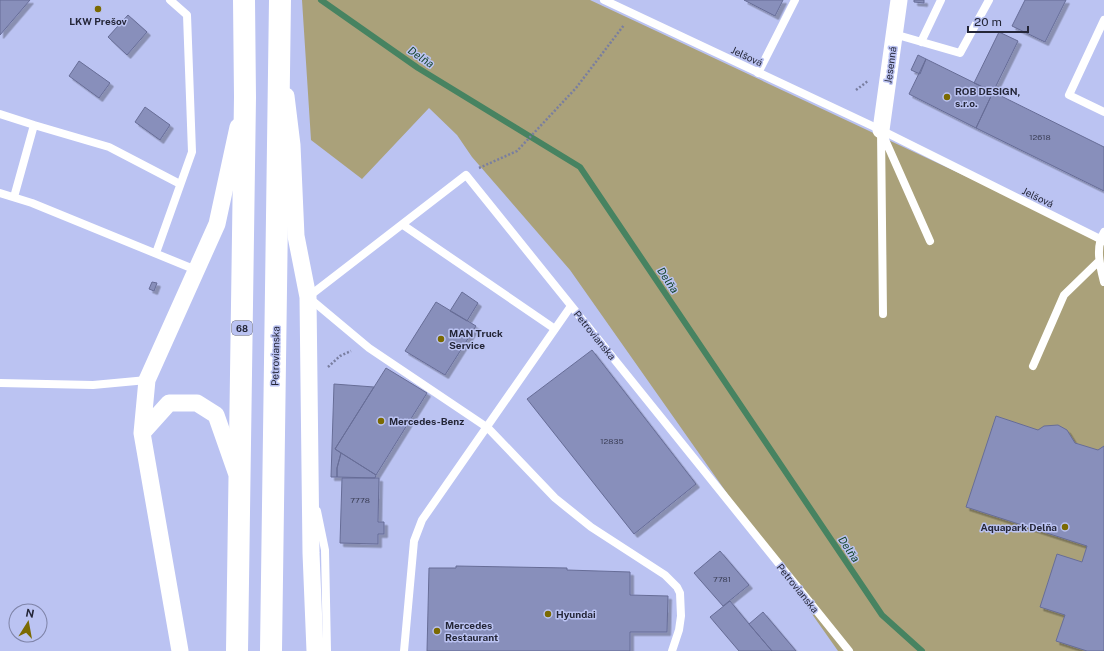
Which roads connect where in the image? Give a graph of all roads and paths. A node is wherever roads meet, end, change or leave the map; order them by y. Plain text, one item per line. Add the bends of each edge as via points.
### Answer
1 (170, 0) edge
2 (280, 0) edge
3 (604, 0) edge
4 (795, 0) edge
5 (899, 0) edge
6 (941, 0) edge
7 (989, 0) edge
8 (244, 2) edge
9 (633, 14) junction
10 (1104, 20) edge
11 (894, 34) junction
12 (921, 42) junction
13 (278, 60) junction
14 (758, 73) junction
15 (244, 97) junction
16 (1104, 112) edge
17 (0, 114) edge
18 (34, 125) junction
19 (881, 130) junction
20 (466, 175) junction
21 (180, 184) junction
22 (0, 193) edge
23 (14, 197) junction
24 (403, 225) junction
25 (1103, 237) edge
26 (930, 241) dead end
27 (156, 253) junction
28 (1099, 261) junction
29 (196, 270) junction
30 (1104, 282) edge
31 (308, 297) junction
32 (571, 306) junction
33 (883, 314) dead end
34 (555, 330) junction
35 (1033, 366) dead end
36 (147, 380) junction
37 (0, 383) edge
38 (488, 428) junction
39 (142, 433) junction
40 (310, 478) junction
41 (240, 482) junction
42 (180, 651) edge
43 (237, 651) edge
44 (271, 651) edge
45 (314, 651) edge
46 (327, 651) edge
47 (404, 651) edge
48 (672, 651) edge
49 (849, 651) edge

1 - 21 lane via 187,15 192,152
2 - 13 main road, Petrovianska
3 - 9 lane, Jelšová
4 - 14 lane
5 - 11 street, Jesenná
6 - 12 lane
7 - 12 lane via 960,53
8 - 15 main road, 68
9 - 14 lane, Jelšová
9 - 20 path via 576,88 517,151
10 - 16 lane via 1069,95
11 - 12 lane
11 - 19 street, Jesenná
13 - 31 street, Petrovianska via 289,112 296,236
13 - 44 main road, Petrovianska
14 - 19 lane, Jelšová
15 - 29 street via 217,224
15 - 41 main road, 68
17 - 18 lane
18 - 21 lane via 109,147
18 - 23 lane
19 - 25 lane, Jelšová
19 - 26 lane
19 - 33 lane
20 - 24 lane
20 - 32 lane, Petrovianska
21 - 27 lane
22 - 23 lane
23 - 27 lane
24 - 31 lane
24 - 34 lane
25 - 28 lane, Jelšová
27 - 29 lane
28 - 30 lane, Jelšová
28 - 35 lane via 1064,295
29 - 36 street
31 - 38 lane via 369,348
31 - 40 street, Petrovianska
32 - 34 lane
32 - 49 lane, Petrovianska
34 - 38 lane
36 - 37 lane via 93,385
36 - 39 street
38 - 47 lane via 418,529 414,541
38 - 48 lane via 556,498 591,527 665,575 677,587 680,593 679,630
39 - 41 street via 169,403 197,403 216,415
39 - 42 street
40 - 45 street, Petrovianska
40 - 46 lane via 325,550
41 - 43 main road, 68

